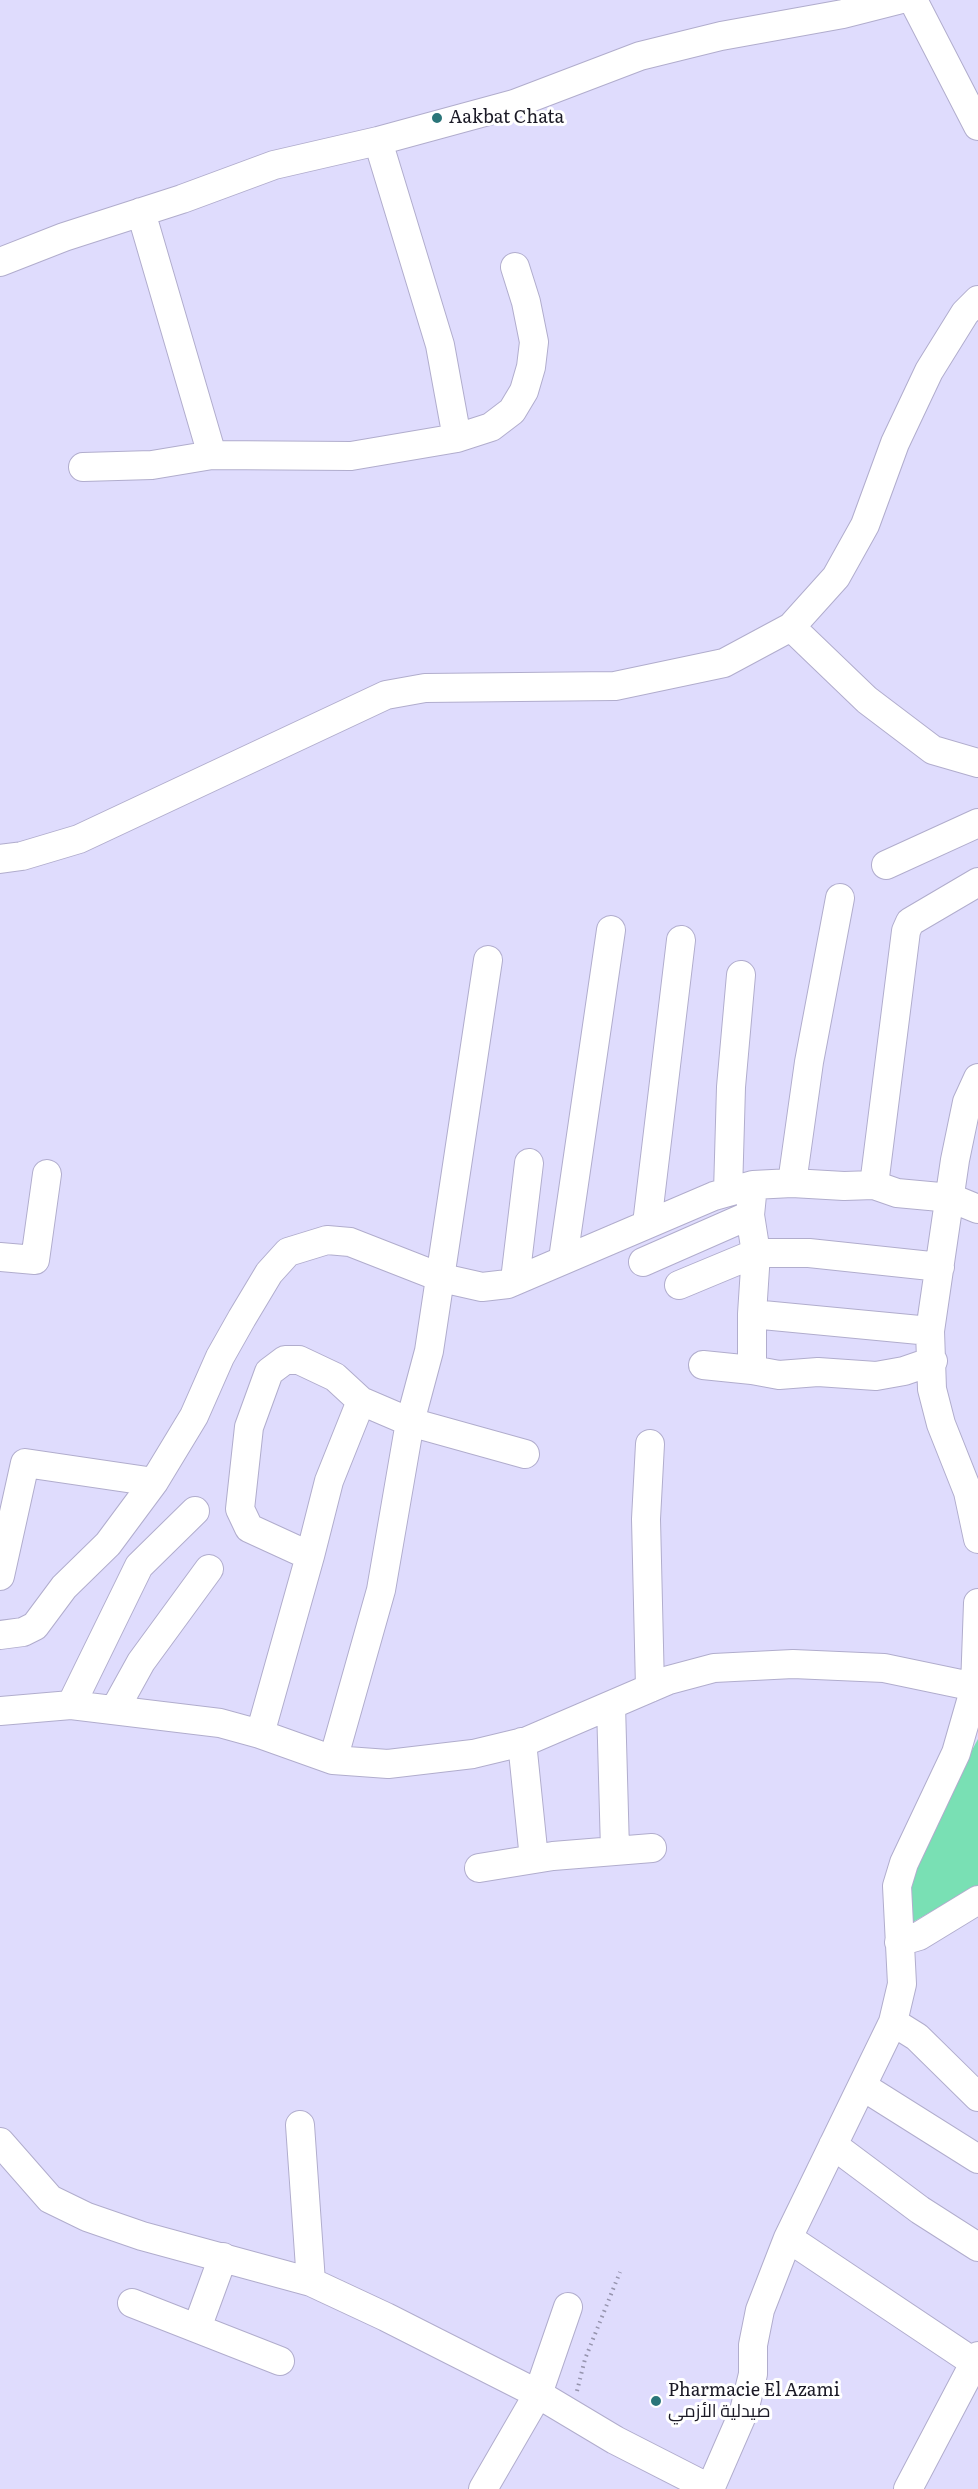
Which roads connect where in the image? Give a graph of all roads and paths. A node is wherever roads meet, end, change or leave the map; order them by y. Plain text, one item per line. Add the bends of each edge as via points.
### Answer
1 (898, 0) edge
2 (913, 0) edge
3 (978, 126) edge
4 (378, 141) junction
5 (141, 212) junction
6 (0, 262) edge
7 (515, 267) dead end
8 (978, 300) edge
9 (457, 438) junction
10 (212, 454) junction
11 (83, 467) dead end
12 (791, 627) junction
13 (978, 763) edge
14 (978, 823) edge
15 (0, 859) edge
16 (886, 865) dead end
17 (978, 882) edge
18 (840, 898) dead end
19 (611, 930) dead end
20 (681, 940) dead end
21 (488, 960) dead end
22 (741, 975) dead end
23 (978, 1078) edge
24 (529, 1163) dead end
25 (46, 1174) dead end
26 (792, 1183) junction
27 (874, 1185) junction
28 (740, 1189) junction
29 (951, 1198) junction
30 (978, 1209) edge
31 (750, 1215) junction
32 (647, 1224) junction
33 (756, 1253) junction
34 (0, 1257) edge
35 (564, 1259) junction
36 (643, 1263) dead end
37 (940, 1267) junction
38 (442, 1278) junction
39 (514, 1280) junction
40 (679, 1285) dead end
41 (752, 1314) junction
42 (930, 1331) junction
43 (933, 1361) junction
44 (703, 1365) dead end
45 (752, 1370) junction
46 (361, 1401) junction
47 (410, 1422) junction
48 (650, 1444) dead end
49 (525, 1454) dead end
50 (154, 1482) junction
51 (195, 1511) dead end
52 (978, 1539) edge
53 (310, 1556) junction
54 (208, 1569) dead end
55 (0, 1576) edge
56 (978, 1603) edge
57 (0, 1635) edge
58 (650, 1688) junction
59 (977, 1688) edge
60 (71, 1705) junction
61 (611, 1705) junction
62 (115, 1709) junction
63 (0, 1712) edge
64 (260, 1734) junction
65 (522, 1742) junction
66 (333, 1760) junction
67 (652, 1848) dead end
68 (615, 1850) junction
69 (534, 1859) junction
70 (479, 1868) dead end
71 (978, 1900) edge
72 (899, 1942) junction
73 (893, 2022) junction
74 (862, 2086) junction
75 (978, 2097) edge
76 (300, 2125) dead end
77 (0, 2142) edge
78 (833, 2145) junction
79 (978, 2159) edge
80 (788, 2238) junction
81 (978, 2247) edge
82 (224, 2257) junction
83 (620, 2272) dead end
84 (311, 2282) junction
85 (132, 2303) dead end
86 (568, 2307) dead end
87 (196, 2328) junction
88 (280, 2361) dead end
89 (977, 2361) edge
90 (538, 2394) junction
91 (571, 2415) junction
92 (679, 2482) edge
93 (483, 2489) edge
94 (711, 2489) edge
95 (908, 2489) edge

1 - 4 street via 640,56 514,104
2 - 3 street
4 - 5 street via 274,165
4 - 9 street via 440,345
5 - 6 street
5 - 10 street
7 - 9 street via 534,342 524,391 512,411 491,427
8 - 12 street via 965,313 929,371 895,443 865,525 836,577
9 - 10 street via 351,456
10 - 11 street via 152,465
12 - 13 street via 867,700 933,750
12 - 15 street via 724,663 615,686 424,688 386,695 79,839
14 - 16 street
17 - 27 street via 910,922 906,931
18 - 26 street via 809,1062
19 - 35 street
20 - 32 street
21 - 38 street
22 - 28 street via 731,1087
23 - 29 street via 966,1102
24 - 39 street
25 - 34 street via 35,1260
26 - 27 street
26 - 28 street
27 - 29 street via 897,1193
28 - 31 street
28 - 32 street
29 - 30 street
29 - 37 street
31 - 33 street
31 - 36 street
32 - 35 street
33 - 37 street via 809,1253
33 - 40 street
33 - 41 street
35 - 39 street
37 - 42 street
38 - 39 street via 482,1287
38 - 47 street via 429,1351
38 - 50 street via 350,1242 327,1240 288,1252 269,1273 242,1318 194,1416
41 - 42 street
41 - 45 street
42 - 43 street
43 - 45 street via 876,1376 818,1372 779,1375
43 - 52 street via 932,1389 938,1415 968,1492
44 - 45 street
46 - 47 street
46 - 53 street via 329,1481
46 - 53 street via 335,1377 299,1360 285,1360 269,1371 249,1427 240,1509 249,1528
47 - 49 street
47 - 66 street via 381,1590
48 - 58 street via 646,1519
50 - 55 street via 25,1463
50 - 57 street via 108,1544 64,1587 35,1626
51 - 60 street via 139,1566
53 - 64 street
54 - 62 street via 141,1662
56 - 59 street
58 - 59 street via 714,1668 793,1664 884,1668
58 - 61 street
59 - 72 street via 957,1753 904,1863 897,1886
60 - 62 street
60 - 63 street
61 - 65 street
61 - 68 street
62 - 64 street via 220,1723
64 - 66 street
65 - 66 street via 473,1754 388,1764
65 - 69 street
67 - 68 street
68 - 69 street
69 - 70 street
71 - 72 street via 920,1936
72 - 73 street via 902,1984
73 - 74 street
73 - 75 street via 917,2037
74 - 78 street
74 - 79 street
76 - 84 street
77 - 82 street via 50,2199 142,2236
78 - 80 street
78 - 81 street via 920,2210
80 - 89 street
80 - 94 street via 760,2310 753,2345 753,2374 744,2410
82 - 84 street
82 - 87 street
83 - 91 path via 585,2359
84 - 90 street
85 - 87 street
86 - 90 street
87 - 88 street
89 - 95 street
90 - 91 street
90 - 93 street
91 - 92 street
92 - 94 street

